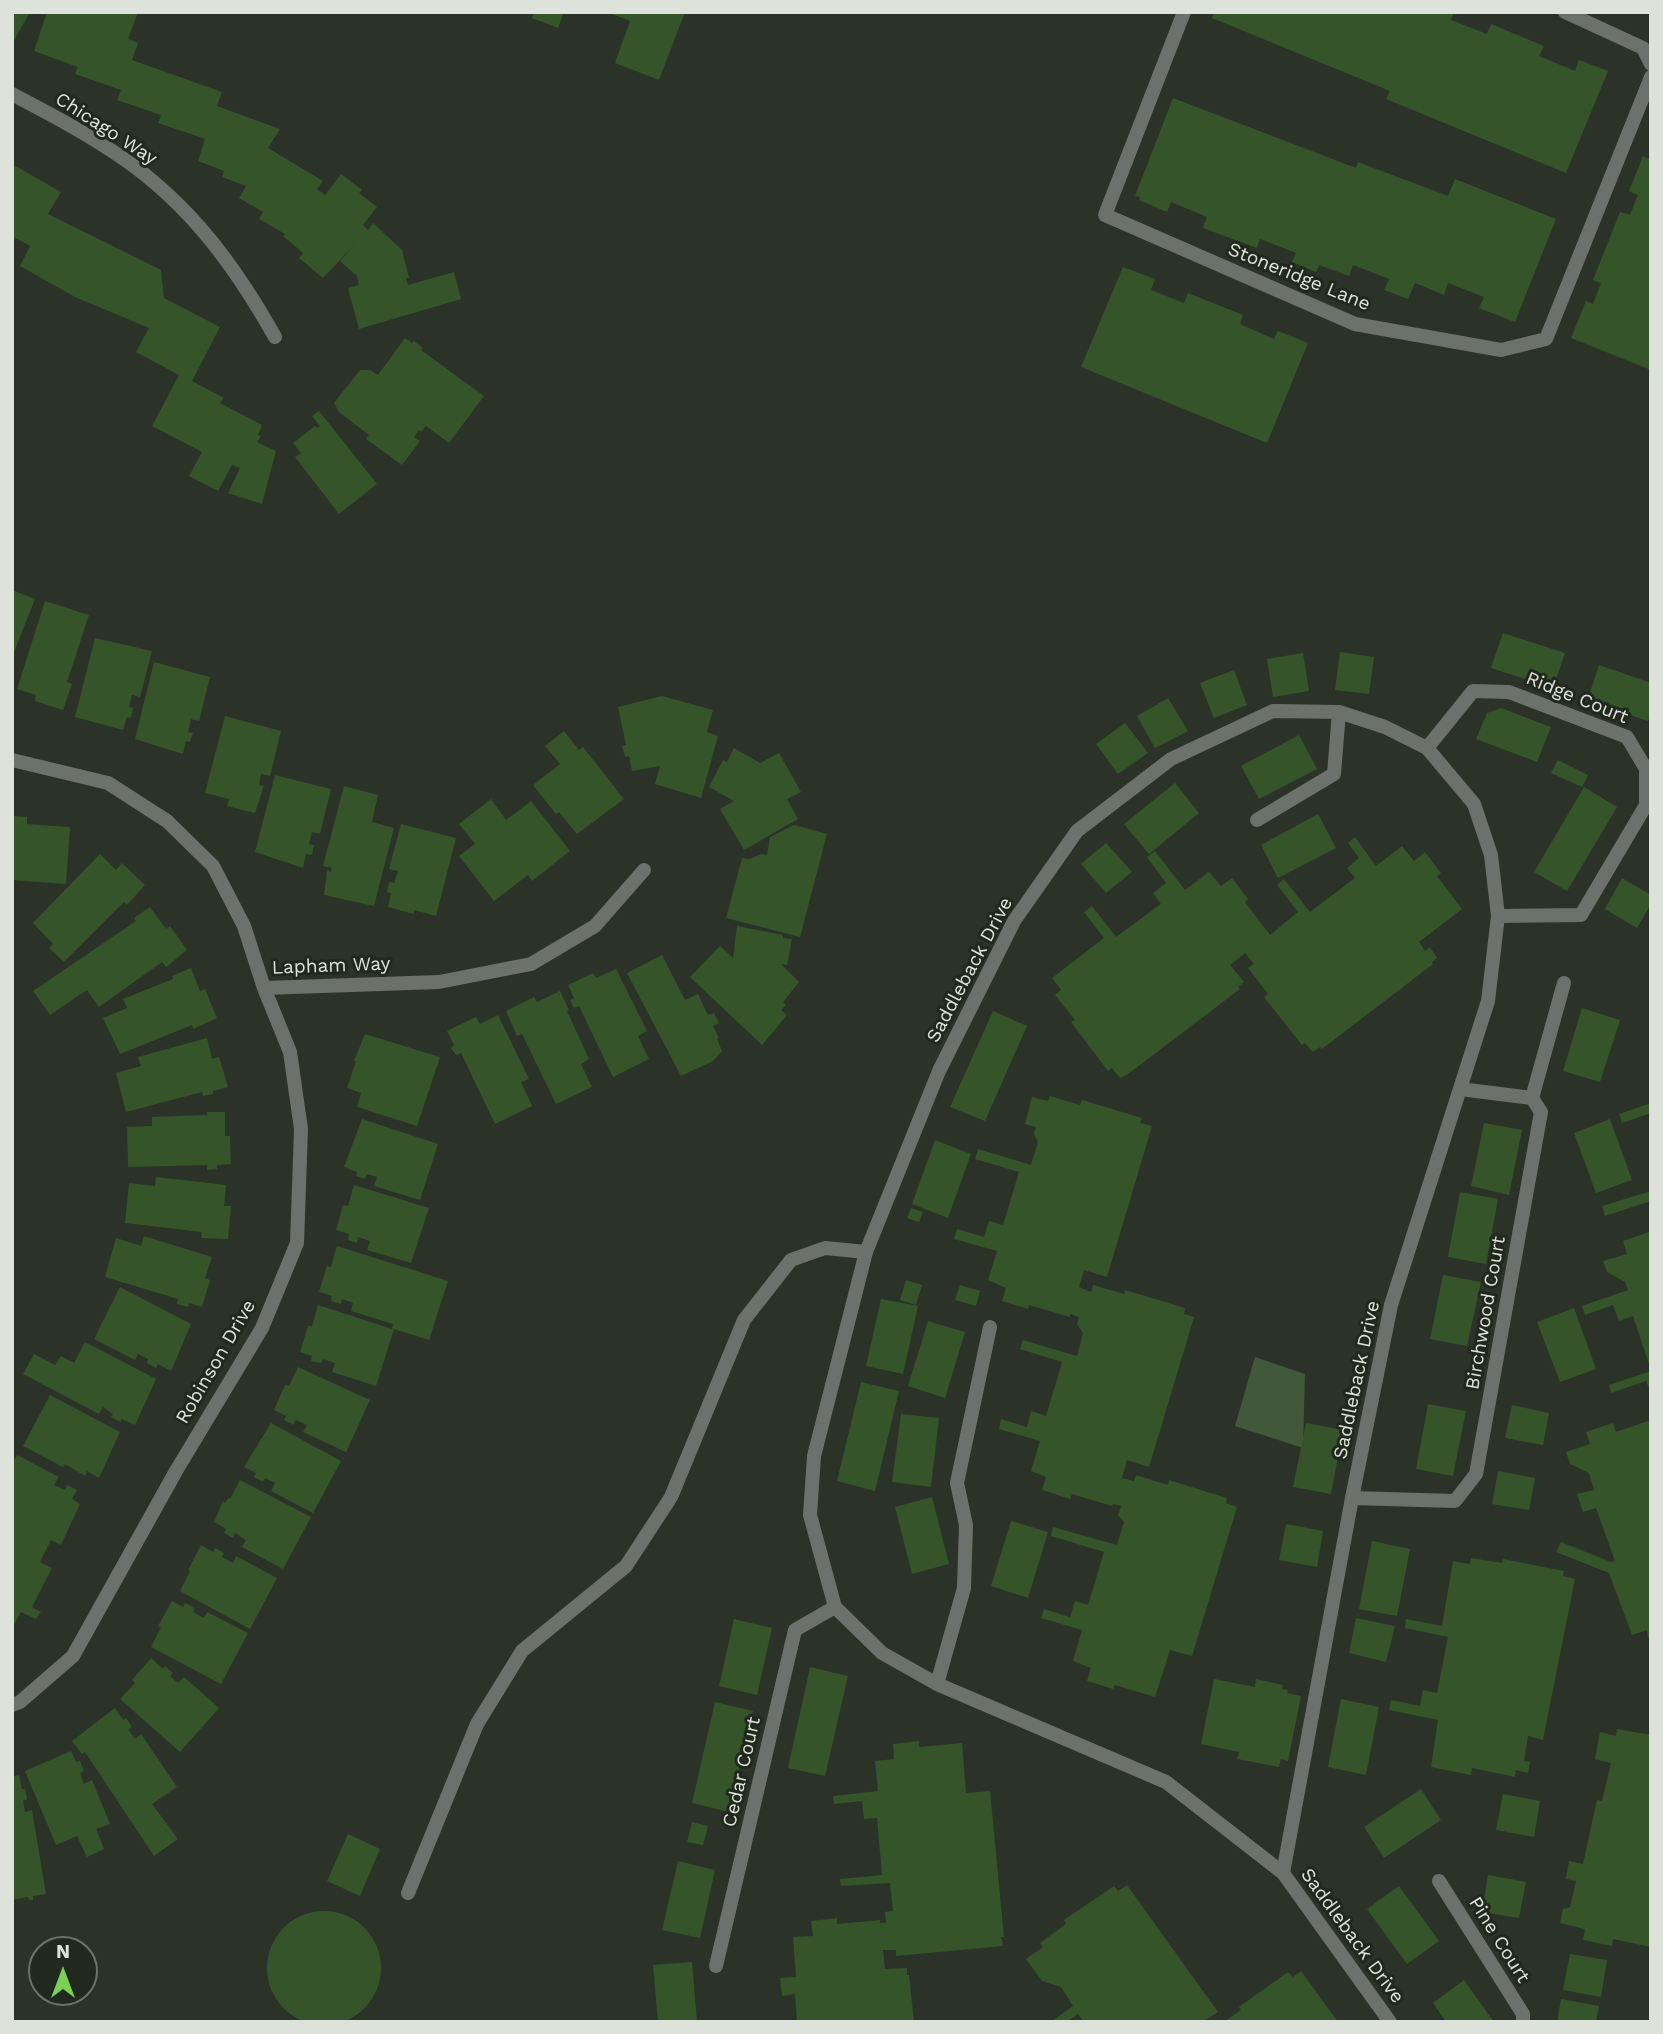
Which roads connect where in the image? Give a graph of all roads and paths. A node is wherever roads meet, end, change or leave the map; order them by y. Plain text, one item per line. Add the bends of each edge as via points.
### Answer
1 (1184, 12) edge
2 (1564, 12) edge
3 (1651, 64) edge
4 (1651, 77) edge
5 (12, 94) edge
6 (275, 337) dead end
7 (1339, 712) junction
8 (1427, 748) junction
9 (12, 760) edge
10 (1257, 820) dead end
11 (644, 870) dead end
12 (1498, 916) junction
13 (1564, 983) dead end
14 (264, 988) junction
15 (1460, 1089) junction
16 (1532, 1098) junction
17 (866, 1252) junction
18 (990, 1327) dead end
19 (1352, 1498) junction
20 (835, 1607) junction
21 (937, 1684) junction
22 (12, 1705) edge
23 (1283, 1873) junction
24 (1439, 1881) dead end
25 (408, 1893) dead end
26 (716, 1966) dead end
27 (1390, 2022) edge
28 (1523, 2022) edge

1 - 4 street, Stoneridge Lane via 1105,215 1355,324 1501,350 1546,339
2 - 3 street via 1643,48
5 - 6 street, Chicago Way via 125,159 171,197 214,242
7 - 8 street, Saddleback Drive via 1385,727
7 - 10 street via 1334,774
7 - 17 street, Saddleback Drive via 1273,711 1171,759 1077,831 1014,921 939,1071
8 - 12 street, Saddleback Drive via 1474,804 1491,855
8 - 12 street, Ridge Court via 1473,691 1509,692 1627,737 1646,769 1646,805 1581,915
9 - 14 street, Lapham Way via 108,783 167,821 213,866 244,926
11 - 14 street, Lapham Way via 595,926 531,964 439,982
12 - 15 street, Saddleback Drive via 1488,1001
13 - 16 street
14 - 22 street, Robinson Drive via 290,1052 301,1129 297,1243 262,1328 73,1656
15 - 16 street
15 - 19 street, Saddleback Drive via 1391,1305
16 - 19 street, Birchwood Court via 1541,1112 1476,1474 1455,1501
17 - 20 street, Saddleback Drive via 814,1456 810,1515
17 - 25 street via 825,1248 791,1260 744,1320 671,1497 626,1566 522,1651 477,1724
18 - 21 street via 957,1483 966,1525 964,1588
19 - 23 street, Saddleback Drive
20 - 21 street, Saddleback Drive via 882,1653
20 - 26 street, Cedar Court via 795,1630
21 - 23 street, Saddleback Drive via 1166,1782
23 - 27 street, Saddleback Drive
24 - 28 street, Pine Court via 1523,2014

